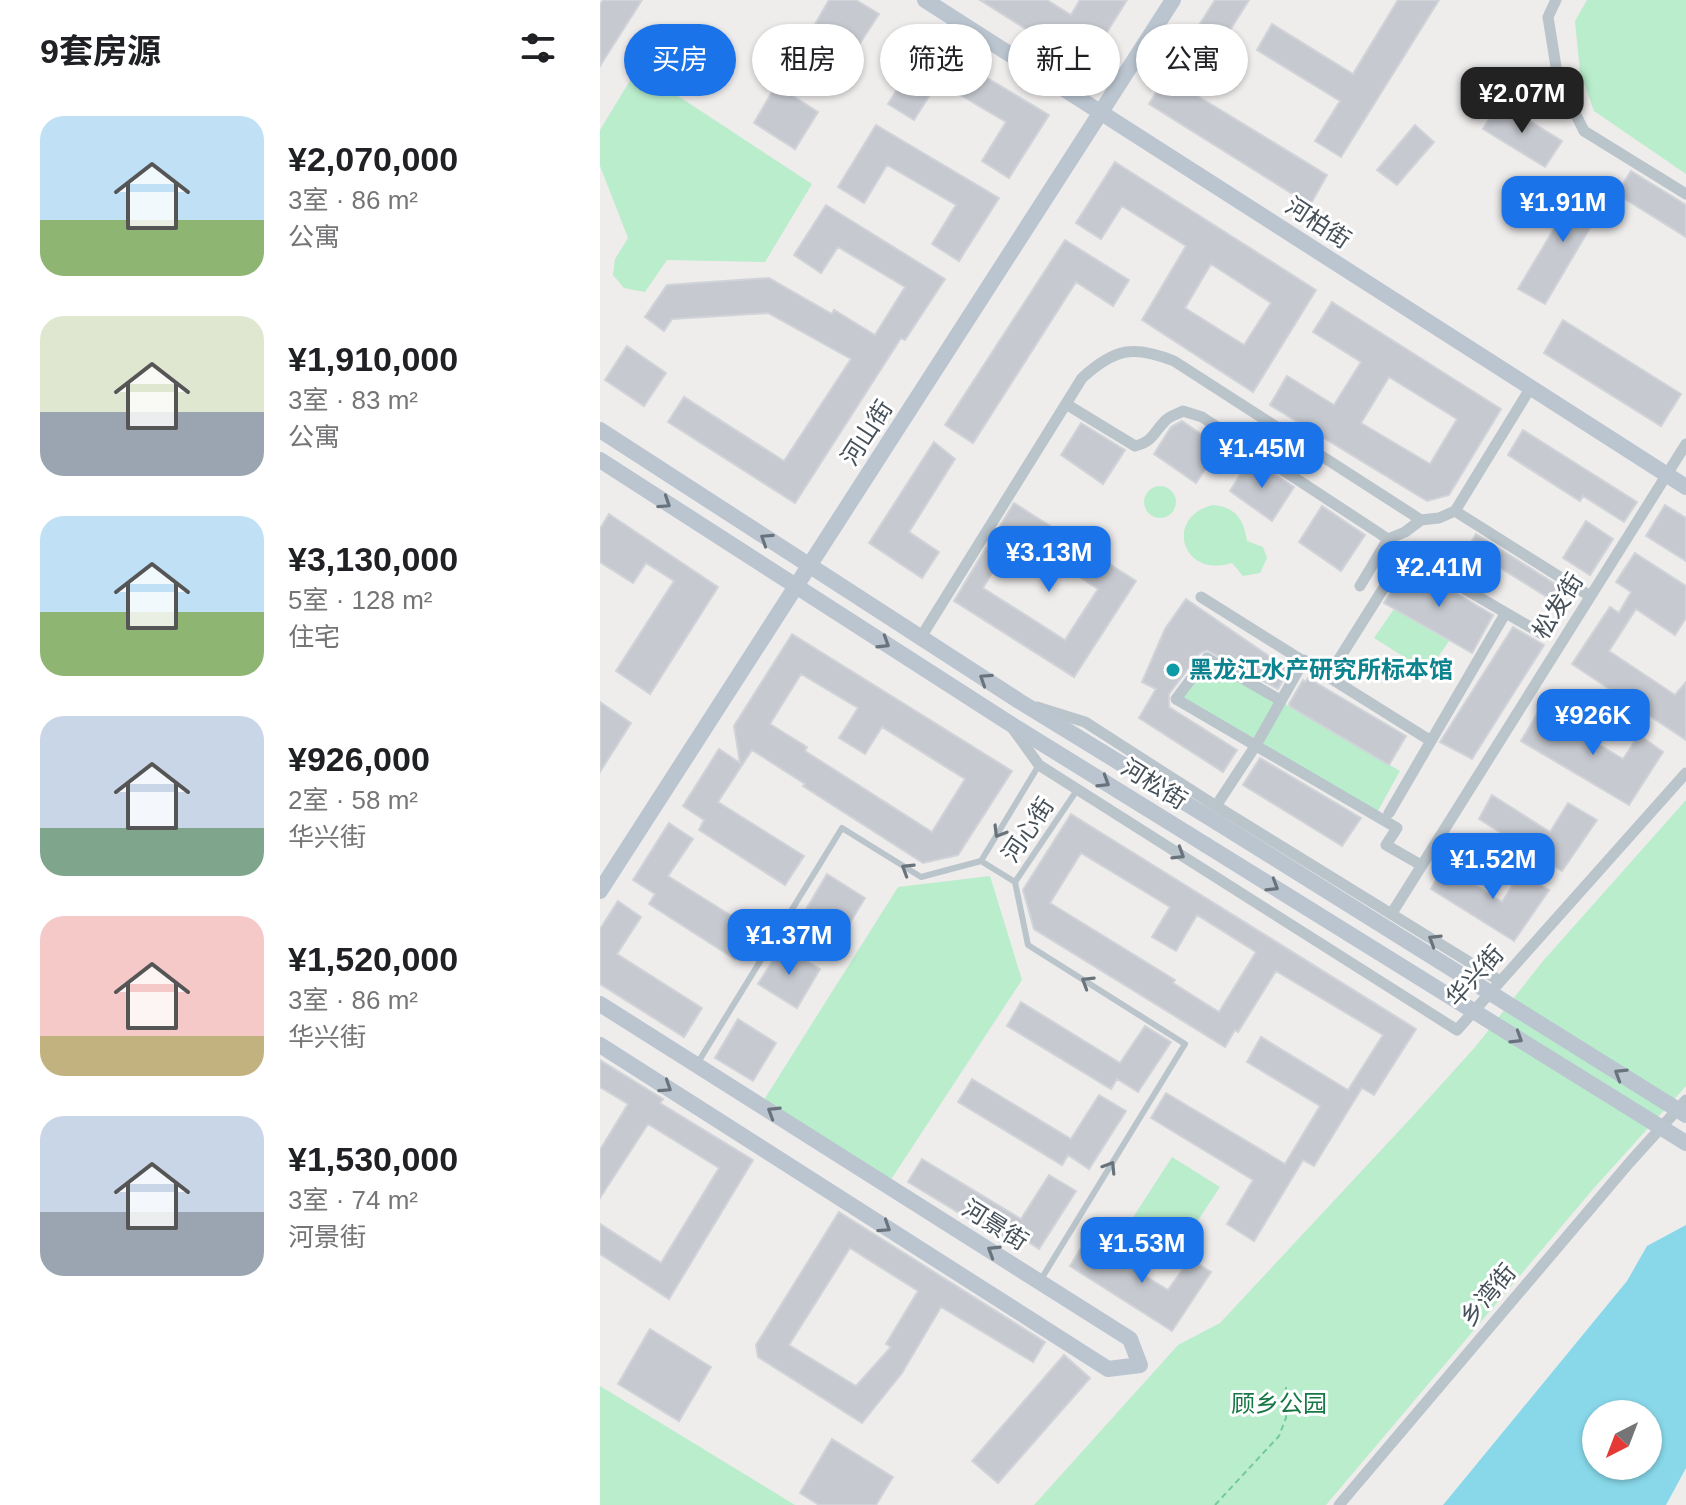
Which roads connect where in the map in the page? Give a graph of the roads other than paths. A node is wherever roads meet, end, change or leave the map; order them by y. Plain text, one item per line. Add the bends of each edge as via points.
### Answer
1 (926, 0) edge
2 (1173, 0) edge
3 (1556, 0) edge
4 (1101, 112) junction
5 (1686, 194) edge
6 (1531, 387) junction
7 (1066, 404) junction
8 (600, 430) edge
9 (1686, 444) edge
10 (600, 460) edge
11 (1667, 474) junction
12 (1686, 487) edge
13 (1455, 511) junction
14 (1421, 520) junction
15 (1388, 539) junction
16 (809, 567) junction
17 (1360, 586) dead end
18 (795, 587) junction
19 (1590, 596) junction
20 (1201, 597) dead end
21 (1505, 614) junction
22 (1544, 635) dead end
23 (921, 637) junction
24 (1304, 660) junction
25 (1329, 675) junction
26 (1280, 700) junction
27 (1009, 723) junction
28 (1431, 741) junction
29 (1256, 745) junction
30 (1039, 765) junction
31 (1686, 773) edge
32 (1077, 789) junction
33 (1389, 813) dead end
34 (1217, 815) junction
35 (981, 861) junction
36 (1421, 865) junction
37 (1015, 882) junction
38 (600, 891) edge
39 (1392, 913) junction
40 (1500, 981) junction
41 (600, 1004) edge
42 (600, 1045) edge
43 (696, 1064) junction
44 (1686, 1100) edge
45 (1680, 1115) edge
46 (1686, 1143) edge
47 (1040, 1281) junction
48 (1339, 1505) edge

1 - 4 street, 河柏街
2 - 4 street, 河山街
3 - 5 street via 1548,17 1558,79 1584,131
4 - 6 street, 河柏街
4 - 16 street, 河山街
6 - 11 street, 河柏街
6 - 13 street
7 - 14 street via 1099,362 1124,351 1149,351 1174,361
7 - 15 street via 1135,446 1157,435 1166,419 1183,411 1202,417
7 - 23 street
16 -> 8 street
9 - 11 street, 松发街
10 -> 18 street, 河松街
11 - 12 street, 河柏街
11 - 19 street, 松发街
13 - 14 street
13 - 19 street
14 - 15 street
15 - 17 street
16 - 18 street, 河山街
16 - 23 street
18 -> 27 street, 河松街
18 - 38 street, 河山街
19 - 36 street, 松发街
20 - 24 street
21 - 22 street
21 - 25 street via 1405,554
21 - 28 street
34 -> 23 street via 1019,701
24 - 25 street
24 - 26 street
25 - 28 street
26 - 29 street
26 - 29 street via 1207,658 1176,699
27 - 30 street
27 -> 46 street, 河松街, bridge
28 - 33 street
29 - 34 street
29 - 36 street via 1397,828 1386,845
30 - 32 street
30 -> 35 lane, 河心街
31 - 40 street, 华兴街
32 - 37 lane, 河心街
32 -> 40 street, 华兴街 via 1457,1030
34 - 39 street
45 -> 34 street, bridge
35 - 37 lane, 河心街
35 -> 43 lane via 921,877 842,828
36 - 39 street, 松发街
47 -> 37 lane via 1185,1044 1028,945
40 -> 39 street
41 - 43 street, 河景街
42 -> 47 street, 河景街 via 1108,1369 1140,1365 1130,1339
47 -> 43 street, 河景街
44 - 45 street, 乡湾街
45 - 48 street, 乡湾街 via 1630,1162

